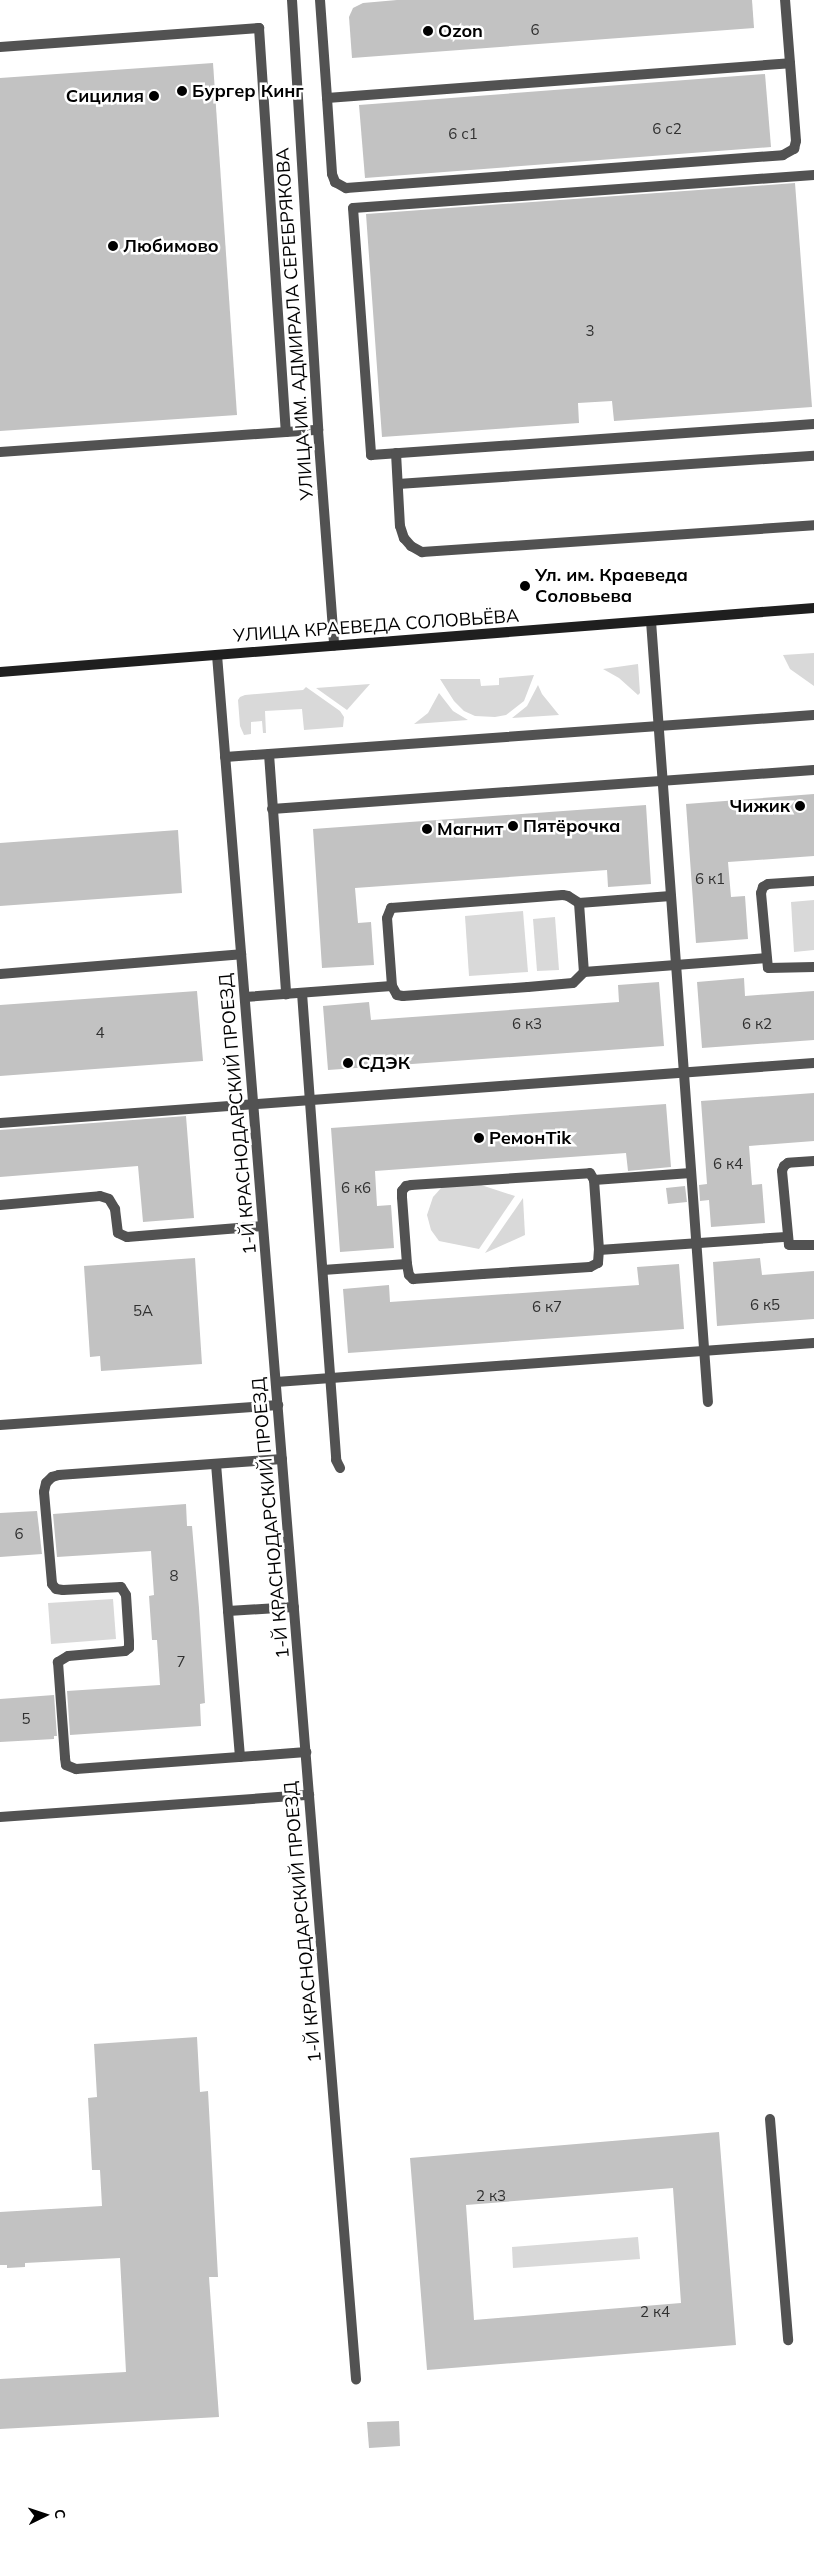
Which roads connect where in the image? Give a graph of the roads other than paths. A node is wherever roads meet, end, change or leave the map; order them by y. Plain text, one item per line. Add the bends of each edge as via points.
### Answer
1 (292, 0) edge
2 (320, 0) edge
3 (785, 0) edge
4 (0, 47) edge
5 (790, 62) junction
6 (327, 98) junction
7 (814, 175) edge
8 (814, 424) edge
9 (318, 430) junction
10 (286, 432) junction
11 (0, 452) edge
12 (396, 452) junction
13 (814, 456) edge
14 (398, 484) junction
15 (814, 525) edge
16 (814, 608) edge
17 (651, 621) junction
18 (334, 645) junction
19 (217, 655) junction
20 (0, 672) edge
21 (814, 714) edge
22 (659, 726) junction
23 (269, 754) junction
24 (226, 757) junction
25 (814, 770) edge
26 (663, 781) junction
27 (272, 809) junction
28 (814, 881) edge
29 (671, 896) junction
30 (579, 903) junction
31 (241, 954) junction
32 (766, 958) junction
33 (676, 965) junction
34 (814, 967) edge
35 (584, 972) junction
36 (0, 974) edge
37 (392, 986) junction
38 (302, 993) junction
39 (286, 994) junction
40 (245, 997) junction
41 (814, 1063) edge
42 (684, 1072) junction
43 (310, 1099) junction
44 (253, 1104) junction
45 (0, 1123) edge
46 (814, 1162) edge
47 (691, 1173) junction
48 (594, 1180) junction
49 (0, 1205) edge
50 (263, 1226) junction
51 (787, 1237) junction
52 (696, 1243) junction
53 (814, 1245) edge
54 (599, 1250) junction
55 (406, 1264) junction
56 (322, 1270) junction
57 (814, 1343) edge
58 (704, 1351) junction
59 (330, 1378) junction
60 (276, 1382) junction
61 (708, 1402) dead end
62 (278, 1405) junction
63 (0, 1426) edge
64 (282, 1459) junction
65 (216, 1464) junction
66 (340, 1468) dead end
67 (294, 1606) junction
68 (228, 1611) junction
69 (306, 1752) junction
70 (240, 1757) junction
71 (309, 1795) junction
72 (0, 1817) edge
73 (770, 2119) dead end
74 (788, 2340) dead end
75 (356, 2378) dead end

1 - 9 street, УЛИЦА ИМ. АДМИРАЛА СЕРЕБРЯКОВА
2 - 6 street
3 - 5 street
4 - 10 street via 259,28
5 - 6 street
5 - 6 street via 796,141 794,149 784,155 346,188 334,182 332,174
7 - 12 street via 353,208 371,455
8 - 12 street
9 - 10 street
9 - 18 street, УЛИЦА ИМ. АДМИРАЛА СЕРЕБРЯКОВА
10 - 11 street
12 - 14 street
13 - 14 street
14 - 15 street via 400,526 404,538 422,552
16 - 17 main road, УЛИЦА КРАЕВЕДА СОЛОВЬЁВА
17 - 18 main road, УЛИЦА КРАЕВЕДА СОЛОВЬЁВА
17 - 22 street
18 - 19 main road, УЛИЦА КРАЕВЕДА СОЛОВЬЁВА
19 - 20 main road, УЛИЦА КРАЕВЕДА СОЛОВЬЁВА
19 - 24 street, 1-Й КРАСНОДАРСКИЙ ПРОЕЗД
21 - 22 street
22 - 23 street
22 - 26 street
23 - 24 street
23 - 27 street
24 - 31 street, 1-Й КРАСНОДАРСКИЙ ПРОЕЗД
25 - 26 street
26 - 27 street
26 - 29 street
27 - 39 street
28 - 32 street via 763,887
29 - 30 street
29 - 33 street
30 - 35 street
30 - 37 street via 563,895 391,908 387,918
31 - 36 street
31 - 40 street, 1-Й КРАСНОДАРСКИЙ ПРОЕЗД
32 - 33 street
32 - 34 street via 768,968 772,970
33 - 35 street
33 - 42 street
35 - 37 street via 568,984 402,996 397,995
37 - 38 street
38 - 39 street
38 - 43 street
39 - 40 street
40 - 44 street, 1-Й КРАСНОДАРСКИЙ ПРОЕЗД
41 - 42 street
42 - 43 street
42 - 47 street
43 - 44 street
43 - 56 street
44 - 45 street
44 - 50 street, 1-Й КРАСНОДАРСКИЙ ПРОЕЗД
46 - 51 street via 784,1166 782,1171
47 - 48 street
47 - 52 street
48 - 54 street
48 - 55 street via 586,1173 406,1186 402,1190
49 - 50 street via 100,1196 109,1199 118,1233 127,1237
50 - 60 street, 1-Й КРАСНОДАРСКИЙ ПРОЕЗД
51 - 52 street
51 - 53 street via 793,1246
52 - 54 street
52 - 58 street
54 - 55 street via 598,1263 580,1268 418,1279 409,1275
55 - 56 street
56 - 59 street
57 - 58 street
58 - 59 street
58 - 61 street
59 - 60 street
59 - 66 street via 336,1460
60 - 62 street, 1-Й КРАСНОДАРСКИЙ ПРОЕЗД
62 - 63 street
62 - 64 street, 1-Й КРАСНОДАРСКИЙ ПРОЕЗД
64 - 65 street
64 - 67 street, 1-Й КРАСНОДАРСКИЙ ПРОЕЗД
65 - 68 street
65 - 70 street via 52,1476 44,1492 50,1577 56,1589 116,1586 124,1589 126,1595 129,1648 121,1652 68,1656 58,1662 66,1765 76,1769
67 - 68 street
67 - 69 street, 1-Й КРАСНОДАРСКИЙ ПРОЕЗД
68 - 70 street
69 - 70 street
69 - 71 street, 1-Й КРАСНОДАРСКИЙ ПРОЕЗД
71 - 72 street
71 - 75 street, 1-Й КРАСНОДАРСКИЙ ПРОЕЗД
73 - 74 street

